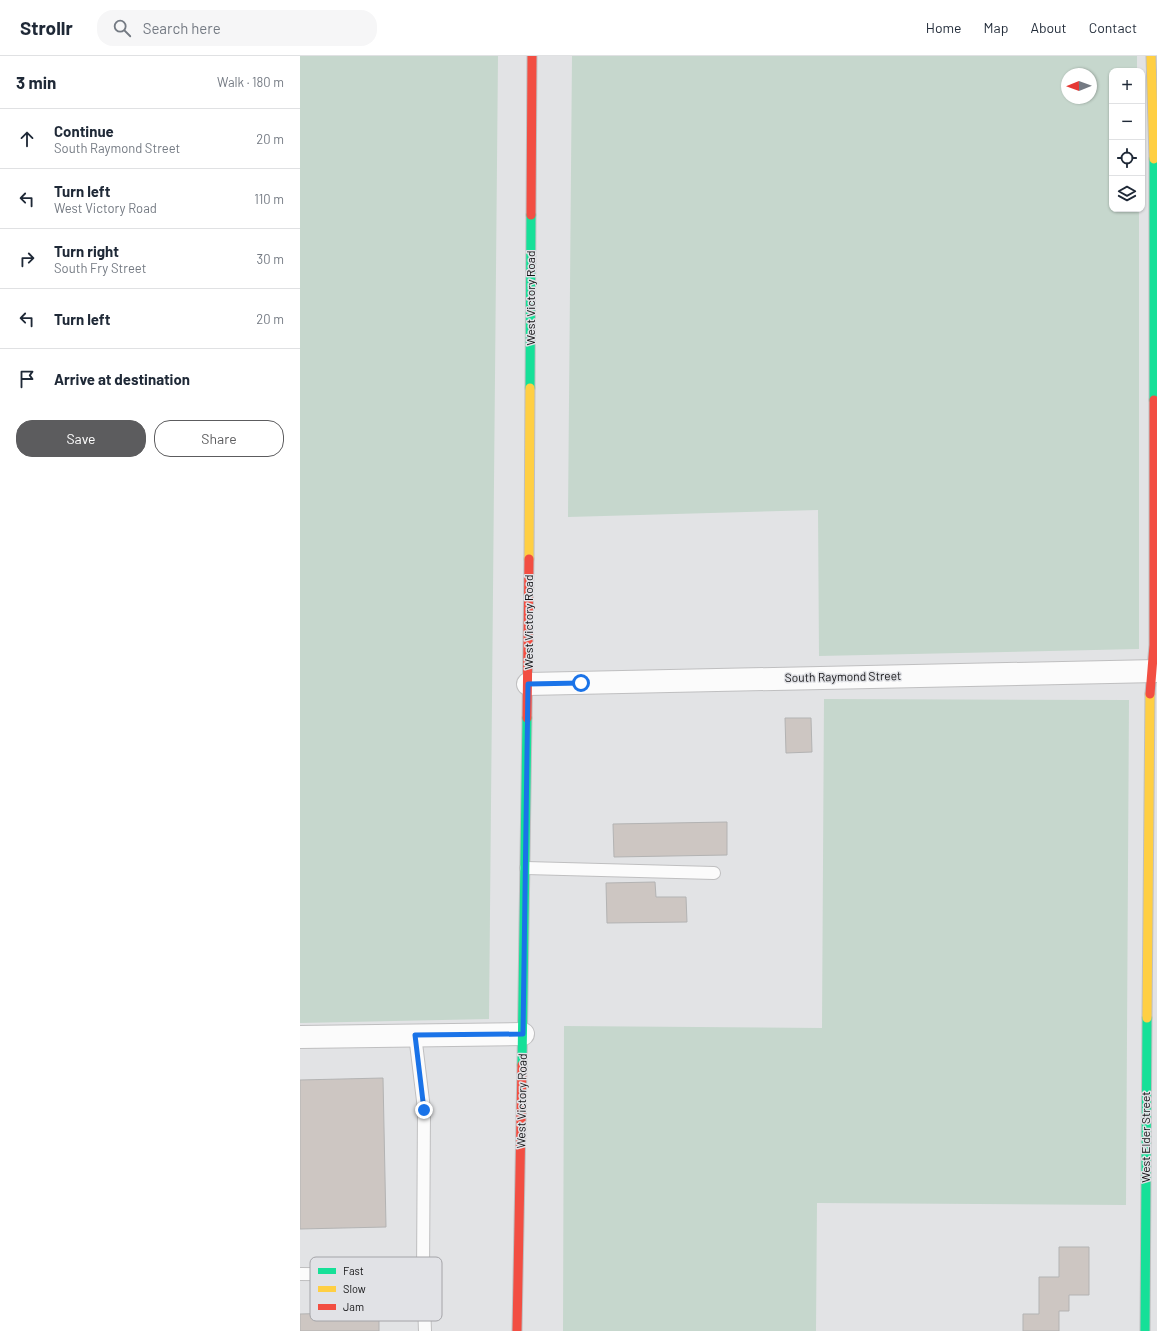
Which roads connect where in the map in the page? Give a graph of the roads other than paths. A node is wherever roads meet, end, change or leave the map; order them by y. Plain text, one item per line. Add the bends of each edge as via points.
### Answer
1 (532, 56) edge
2 (1151, 56) edge
3 (1155, 671) edge
4 (528, 684) junction
5 (526, 868) junction
6 (714, 873) dead end
7 (523, 1034) junction
8 (415, 1035) junction
9 (300, 1037) edge
10 (423, 1257) edge
11 (300, 1274) edge
12 (310, 1274) edge
13 (425, 1321) edge
14 (425, 1331) edge
15 (518, 1331) edge
16 (1145, 1331) edge

1 - 4 main road, West Victory Road
2 - 3 main road, West Elder Street via 1154,133
3 - 4 street, South Raymond Street
3 - 16 main road, West Elder Street via 1150,708
4 - 5 main road, West Victory Road
5 - 6 lane
5 - 7 main road, West Victory Road
7 - 8 street
7 - 15 main road, West Victory Road
8 - 9 street
8 - 10 lane via 424,1110
11 - 12 lane
13 - 14 lane

